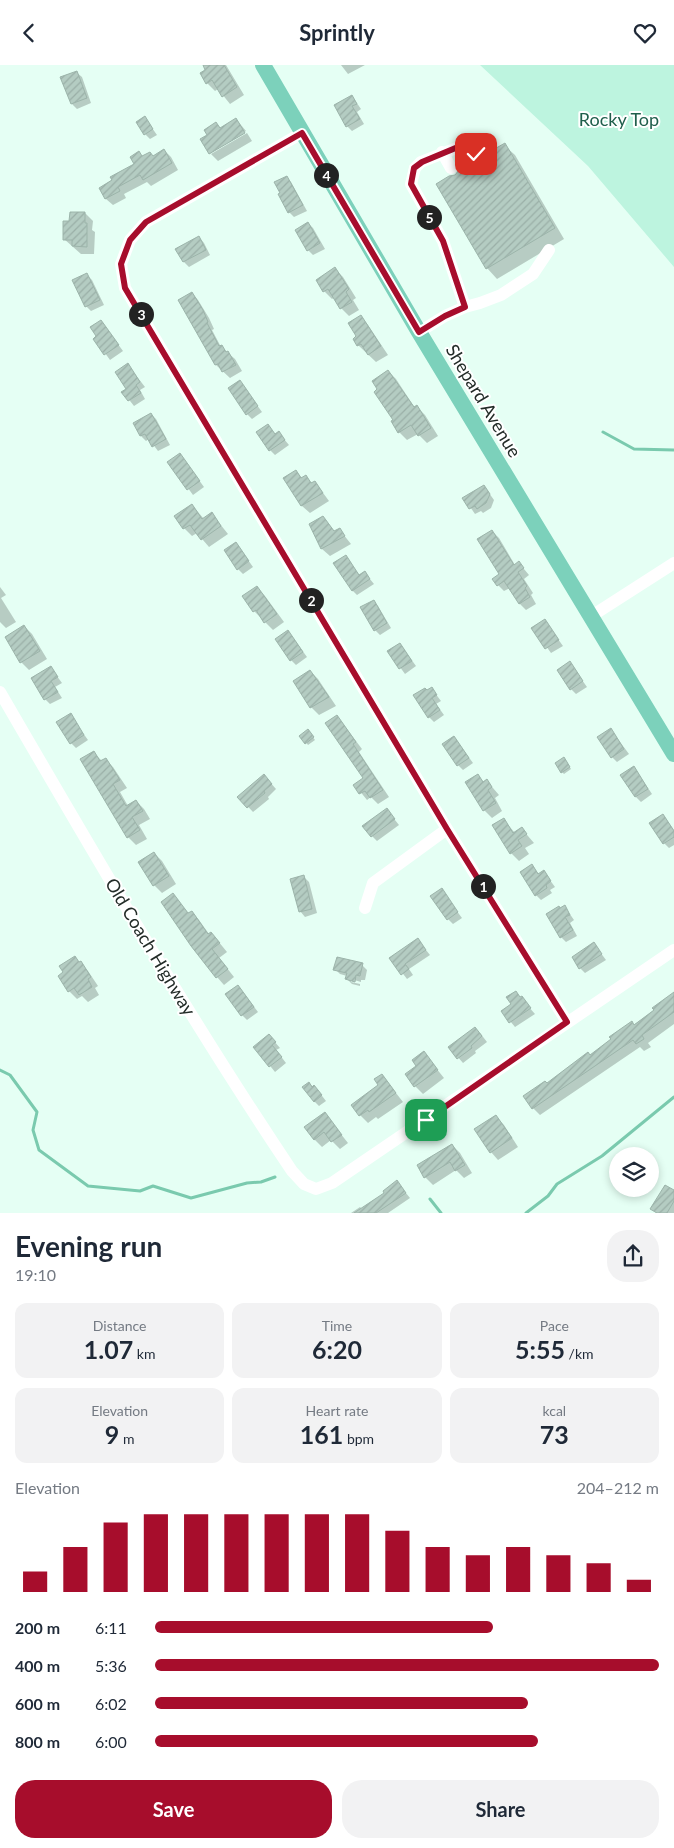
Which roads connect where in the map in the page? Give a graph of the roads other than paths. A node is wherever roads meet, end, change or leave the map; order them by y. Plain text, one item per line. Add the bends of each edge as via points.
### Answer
1 (263, 65) edge
2 (302, 133) junction
3 (442, 153) junction
4 (476, 154) dead end
5 (450, 168) dead end
6 (549, 250) dead end
7 (465, 307) junction
8 (419, 332) junction
9 (674, 563) edge
10 (590, 617) junction
11 (0, 692) edge
12 (672, 748) edge
13 (447, 829) junction
14 (365, 908) dead end
15 (674, 950) edge
16 (567, 1022) junction

1 - 2 main road, Shepard Avenue
2 - 8 main road, Shepard Avenue
2 - 13 street via 146,222 130,240 121,264 125,288
3 - 4 street via 466,147
3 - 5 street
3 - 7 street via 414,168 411,184 443,241
6 - 7 street via 533,274 501,295
7 - 8 street
8 - 10 main road, Shepard Avenue
9 - 10 street
10 - 12 main road, Shepard Avenue
11 - 16 street, Old Coach Highway via 222,1066 304,1185 316,1189 332,1183
13 - 14 street via 373,883
13 - 16 street
15 - 16 street

